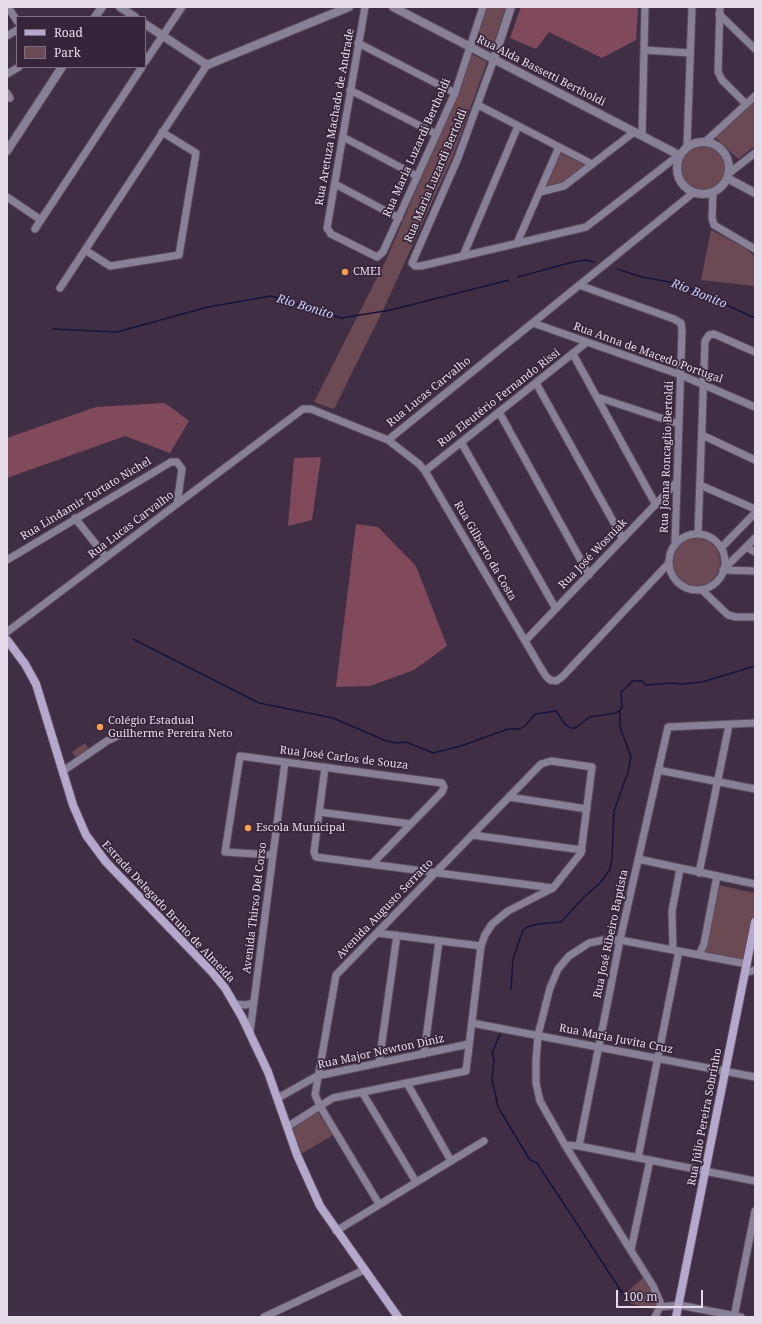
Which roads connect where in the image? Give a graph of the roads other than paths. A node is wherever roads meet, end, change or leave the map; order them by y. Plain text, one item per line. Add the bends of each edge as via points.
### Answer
1 (8, 7) edge
2 (102, 7) edge
3 (120, 7) edge
4 (182, 7) edge
5 (349, 7) edge
6 (364, 7) edge
7 (393, 7) edge
8 (483, 7) edge
9 (511, 7) edge
10 (646, 7) edge
11 (692, 7) edge
12 (720, 11) edge
13 (96, 16) edge
14 (134, 16) edge
15 (16, 19) edge
16 (146, 25) edge
17 (16, 31) edge
18 (162, 35) junction
19 (7, 36) edge
20 (358, 43) junction
21 (470, 47) junction
22 (755, 49) edge
23 (644, 50) junction
24 (690, 52) junction
25 (494, 59) junction
26 (146, 60) edge
27 (207, 65) junction
28 (17, 68) edge
29 (61, 68) edge
30 (141, 68) edge
31 (7, 74) edge
32 (350, 90) junction
33 (455, 93) junction
34 (755, 96) edge
35 (745, 103) junction
36 (478, 105) junction
37 (518, 126) junction
38 (162, 132) junction
39 (634, 132) junction
40 (436, 134) junction
41 (642, 136) junction
42 (343, 137) junction
43 (706, 141) junction
44 (8, 146) edge
45 (687, 146) junction
46 (559, 147) junction
47 (755, 153) edge
48 (679, 155) junction
49 (592, 164) junction
50 (417, 176) junction
51 (728, 176) junction
52 (335, 184) junction
53 (540, 192) junction
54 (694, 192) junction
55 (713, 192) junction
56 (755, 193) edge
57 (7, 197) edge
58 (399, 218) junction
59 (41, 220) junction
60 (35, 229) dead end
61 (517, 243) junction
62 (755, 249) edge
63 (85, 250) junction
64 (380, 256) joint
65 (462, 256) junction
66 (579, 285) junction
67 (60, 288) dead end
68 (533, 323) junction
69 (587, 342) junction
70 (755, 352) edge
71 (573, 354) junction
72 (681, 375) junction
73 (536, 383) junction
74 (704, 384) junction
75 (597, 397) junction
76 (755, 407) edge
77 (498, 412) junction
78 (679, 424) junction
79 (702, 435) junction
80 (388, 440) junction
81 (461, 442) junction
82 (755, 460) edge
83 (425, 470) junction
84 (678, 482) junction
85 (700, 485) junction
86 (177, 504) junction
87 (656, 505) junction
88 (755, 510) edge
89 (755, 513) edge
90 (75, 518) junction
91 (698, 534) junction
92 (755, 538) edge
93 (623, 539) junction
94 (675, 544) junction
95 (746, 547) junction
96 (721, 548) junction
97 (755, 552) edge
98 (106, 558) junction
99 (7, 560) edge
100 (669, 563) junction
101 (723, 570) junction
102 (755, 571) edge
103 (589, 575) junction
104 (702, 590) junction
105 (556, 609) junction
106 (755, 617) edge
107 (7, 632) edge
108 (7, 640) edge
109 (525, 641) junction
110 (755, 723) edge
111 (729, 725) junction
112 (124, 733) dead end
113 (285, 762) junction
114 (325, 767) junction
115 (658, 770) junction
116 (63, 771) junction
117 (717, 782) junction
118 (755, 789) edge
119 (509, 797) junction
120 (587, 809) junction
121 (319, 812) junction
122 (411, 824) junction
123 (472, 835) junction
124 (582, 850) junction
125 (273, 855) junction
126 (638, 859) junction
127 (372, 864) junction
128 (680, 869) junction
129 (436, 872) junction
130 (699, 873) junction
131 (717, 876) junction
132 (755, 884) edge
133 (553, 888) junction
134 (755, 922) edge
135 (378, 933) junction
136 (397, 935) junction
137 (620, 940) junction
138 (439, 941) junction
139 (481, 946) junction
140 (676, 951) junction
141 (699, 955) junction
142 (747, 964) junction
143 (755, 970) edge
144 (745, 973) junction
145 (254, 1003) junction
146 (235, 1004) junction
147 (472, 1023) junction
148 (250, 1032) junction
149 (538, 1035) junction
150 (469, 1044) junction
151 (600, 1046) junction
152 (424, 1054) junction
153 (658, 1058) junction
154 (379, 1063) junction
155 (725, 1071) junction
156 (317, 1076) junction
157 (755, 1077) edge
158 (407, 1083) junction
159 (362, 1092) junction
160 (278, 1098) junction
161 (320, 1106) junction
162 (287, 1127) junction
163 (484, 1141) dead end
164 (565, 1145) junction
165 (579, 1146) junction
166 (638, 1158) junction
167 (650, 1160) junction
168 (451, 1161) junction
169 (705, 1171) junction
170 (755, 1181) edge
171 (416, 1182) junction
172 (379, 1204) junction
173 (755, 1211) edge
174 (336, 1231) junction
175 (631, 1250) junction
176 (364, 1270) junction
177 (678, 1305) junction
178 (660, 1306) junction
179 (264, 1317) edge
180 (397, 1317) edge
181 (655, 1317) edge
182 (676, 1317) edge
183 (737, 1317) edge

1 - 15 street
2 - 13 street
3 - 14 street
4 - 18 street
5 - 27 street
6 - 20 street, Rua Aretuza Machado de Andrade
7 - 21 street, Rua Alda Bassetti Bertholdi
8 - 21 street
9 - 25 street, Rua Maria Luzardi Bertoldi
10 - 23 street
11 - 24 street
12 - 22 street
12 - 35 street via 719,75
16 - 18 street
17 - 19 street
18 - 26 street
18 - 27 street
20 - 32 street, Rua Aretuza Machado de Andrade
20 - 33 street
21 - 25 street, Rua Alda Bassetti Bertholdi
21 - 33 street, Rua Maria Luzardi Bertholdi
23 - 24 street
23 - 41 street
24 - 45 street
25 - 36 street, Rua Maria Luzardi Bertoldi
25 - 39 street, Rua Alda Bassetti Bertholdi
27 - 38 street
28 - 31 street
29 - 44 street
30 - 59 street
32 - 40 street
32 - 42 street, Rua Aretuza Machado de Andrade
33 - 40 street, Rua Maria Luzardi Bertholdi
34 - 35 street
35 - 43 street
36 - 37 street
36 - 65 street, Rua Maria Luzardi Bertoldi via 412,263 418,266
37 - 46 street
37 - 65 street
38 - 63 street
38 - 63 street via 196,153 179,255 110,266
39 - 41 street, Rua Alda Bassetti Bertholdi
39 - 49 street
40 - 50 street, Rua Maria Luzardi Bertholdi
41 - 48 street, Rua Alda Bassetti Bertholdi
42 - 50 street
42 - 52 street, Rua Aretuza Machado de Andrade
43 - 45 street
43 - 51 street via 724,152 729,166
45 - 48 street
46 - 49 street
46 - 53 street
47 - 51 street
48 - 54 street via 676,173 686,188
48 - 61 street via 586,227
49 - 53 street via 564,186
50 - 58 street, Rua Maria Luzardi Bertholdi
51 - 55 street
51 - 56 street
52 - 58 street
52 - 64 street, Rua Aretuza Machado de Andrade via 328,230 375,256
53 - 61 street
54 - 55 street
54 - 66 street, Rua Lucas Carvalho
55 - 62 street via 714,225
57 - 59 street
58 - 64 street, Rua Maria Luzardi Bertholdi
59 - 60 street
61 - 65 street
63 - 67 street
66 - 68 street, Rua Lucas Carvalho
66 - 72 street, Rua Joana Roncaglio Bertoldi via 681,323
68 - 69 street, Rua Anna de Macedo Portugal
68 - 80 street, Rua Lucas Carvalho
69 - 71 street, Rua Eleutério Fernando Rissi
69 - 72 street, Rua Anna de Macedo Portugal
70 - 74 street via 718,334 709,335 705,344
71 - 73 street, Rua Eleutério Fernando Rissi
71 - 75 street
72 - 74 street, Rua Anna de Macedo Portugal
72 - 78 street, Rua Joana Roncaglio Bertoldi
73 - 77 street, Rua Eleutério Fernando Rissi
73 - 93 street
74 - 76 street, Rua Anna de Macedo Portugal
74 - 79 street
75 - 78 street
75 - 87 street
77 - 81 street, Rua Eleutério Fernando Rissi
77 - 103 street
78 - 84 street, Rua Joana Roncaglio Bertoldi
79 - 82 street
79 - 85 street
80 - 83 street, Rua Gilberto da Costa
80 - 86 street, Rua Lucas Carvalho via 311,409 303,409
81 - 83 street, Rua Eleutério Fernando Rissi
81 - 105 street
83 - 109 street, Rua Gilberto da Costa
84 - 87 street, Rua José Wosniak
84 - 94 street, Rua Joana Roncaglio Bertoldi
85 - 88 street
85 - 91 street
86 - 90 street, Rua Lindamir Tortato Nichel via 182,473 181,466 177,462 172,462
86 - 98 street, Rua Lucas Carvalho
87 - 93 street, Rua José Wosniak
89 - 96 street
90 - 98 street
90 - 99 street, Rua Lindamir Tortato Nichel
91 - 94 street via 682,538
91 - 96 street via 711,539
92 - 95 street
93 - 103 street, Rua José Wosniak
94 - 100 street
95 - 97 street
95 - 101 street
96 - 101 street
98 - 107 street, Rua Lucas Carvalho
100 - 104 street via 679,584 694,590
100 - 109 street, Rua Gilberto da Costa via 562,677 553,681 545,675
101 - 102 street
101 - 104 street via 715,583
103 - 105 street, Rua José Wosniak
104 - 106 street via 732,617
105 - 109 street, Rua José Wosniak
108 - 116 main road, Estrada Delegado Bruno de Almeida via 36,684
110 - 111 street
111 - 115 street, Rua José Ribeiro Baptista via 668,726
111 - 117 street
112 - 116 street via 107,741
113 - 114 street, Rua José Carlos de Souza
113 - 125 street, Avenida Thirso Del Corso
113 - 125 street, Rua José Carlos de Souza via 240,756 225,852
114 - 121 street
114 - 122 street, Rua José Carlos de Souza via 438,782 444,785 442,792
115 - 117 street
115 - 126 street, Rua José Ribeiro Baptista
116 - 146 main road, Estrada Delegado Bruno de Almeida via 76,815 99,854 212,972
117 - 118 street
117 - 130 street
119 - 120 street
119 - 120 street, Avenida Augusto Serratto via 544,762 592,767
119 - 123 street, Avenida Augusto Serratto
120 - 124 street
121 - 122 street
121 - 127 street via 314,856
122 - 127 street
123 - 124 street
123 - 129 street, Avenida Augusto Serratto
124 - 133 street
125 - 145 street, Avenida Thirso Del Corso
126 - 128 street
126 - 137 street, Rua José Ribeiro Baptista
127 - 129 street
128 - 130 street
128 - 140 street via 672,911
129 - 133 street
129 - 135 street, Avenida Augusto Serratto
130 - 131 street
131 - 132 street
131 - 141 street via 704,944
133 - 139 street via 501,915 488,929
134 - 142 main road, Rua Júlio Pereira Sobrinho
135 - 136 street
135 - 156 street, Avenida Augusto Serratto via 336,975
136 - 138 street
136 - 154 street
137 - 140 street
137 - 149 street via 589,943 563,962 553,978
137 - 151 street, Rua José Ribeiro Baptista
138 - 139 street
138 - 152 street
139 - 147 street
140 - 141 street
140 - 153 street
141 - 142 street
142 - 144 main road, Rua Júlio Pereira Sobrinho
143 - 144 street
144 - 155 main road, Rua Júlio Pereira Sobrinho
145 - 146 street
145 - 148 street, Avenida Thirso Del Corso
146 - 148 main road, Estrada Delegado Bruno de Almeida
147 - 149 street, Rua Maria Juvita Cruz
147 - 150 street
148 - 160 main road, Estrada Delegado Bruno de Almeida
149 - 151 street, Rua Maria Juvita Cruz
149 - 164 street via 535,1072 537,1092
150 - 152 street, Rua Major Newton Diniz
150 - 158 street via 466,1071
151 - 153 street, Rua Maria Juvita Cruz
151 - 165 street, Rua José Ribeiro Baptista
152 - 154 street, Rua Major Newton Diniz
153 - 155 street, Rua Maria Juvita Cruz
153 - 166 street
154 - 156 street, Rua Major Newton Diniz
155 - 157 street, Rua Maria Juvita Cruz
155 - 169 main road, Rua Júlio Pereira Sobrinho
156 - 160 street, Rua Major Newton Diniz
156 - 161 street, Avenida Augusto Serratto via 315,1095
158 - 159 street
158 - 168 street
159 - 161 street via 333,1098
159 - 171 street
160 - 162 main road, Estrada Delegado Bruno de Almeida
161 - 162 street
161 - 172 street, Avenida Augusto Serratto
162 - 174 main road, Estrada Delegado Bruno de Almeida via 312,1189
163 - 168 street
164 - 165 street
164 - 175 street
165 - 166 street
166 - 167 street
167 - 169 street
167 - 175 street
168 - 171 street
169 - 170 street
169 - 177 main road, Rua Júlio Pereira Sobrinho
171 - 172 street
172 - 174 street
173 - 183 street
174 - 176 main road, Estrada Delegado Bruno de Almeida
175 - 178 street via 656,1291
176 - 179 street
176 - 180 main road, Estrada Delegado Bruno de Almeida
177 - 178 street
177 - 182 main road, Rua Júlio Pereira Sobrinho
177 - 183 street
178 - 181 street

